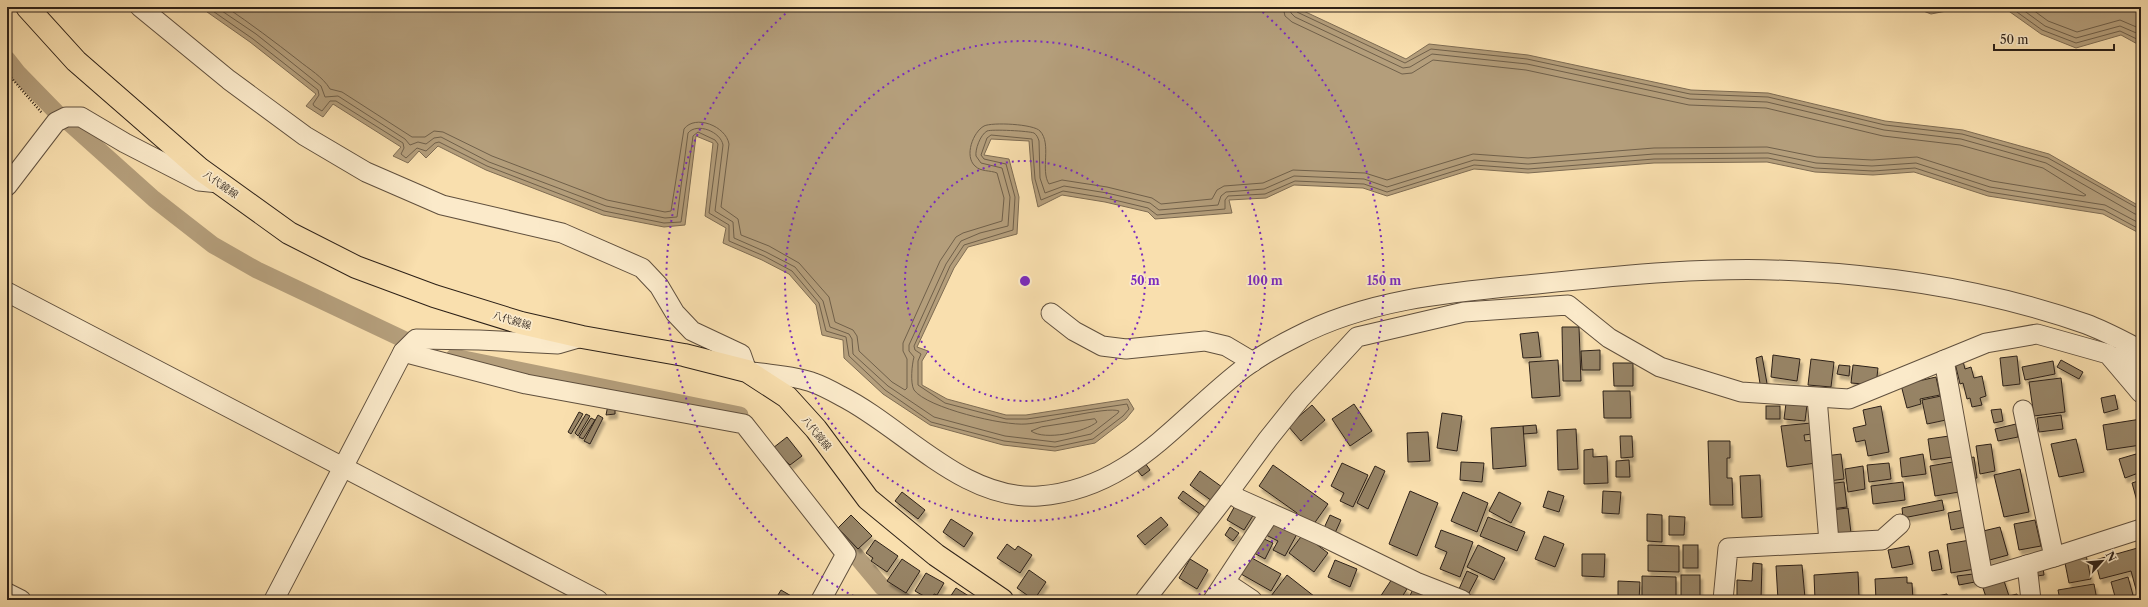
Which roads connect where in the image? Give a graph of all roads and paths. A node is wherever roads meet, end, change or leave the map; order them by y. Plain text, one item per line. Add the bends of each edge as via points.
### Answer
1 (27, 7) edge
2 (140, 7) edge
3 (7, 73) edge
4 (56, 122) junction
5 (220, 183) junction
6 (7, 186) edge
7 (7, 292) edge
8 (1438, 294) junction
9 (1051, 313) dead end
10 (1357, 337) junction
11 (582, 338) junction
12 (2141, 350) edge
13 (403, 352) junction
14 (2108, 354) junction
15 (1944, 360) junction
16 (1253, 362) junction
17 (2141, 370) edge
18 (747, 371) junction
19 (2141, 393) edge
20 (1817, 398) junction
21 (2023, 410) dead end
22 (342, 468) junction
23 (1230, 492) junction
24 (1270, 513) junction
25 (1900, 524) dead end
26 (2141, 529) edge
27 (1829, 542) junction
28 (2054, 557) junction
29 (2027, 565) junction
30 (1225, 582) junction
31 (7, 593) edge
32 (21, 600) edge
33 (274, 600) edge
34 (598, 600) edge
35 (821, 600) edge
36 (1002, 600) edge
37 (1145, 600) edge
38 (1213, 600) edge
39 (1252, 600) edge
40 (1462, 600) edge
41 (1723, 600) edge
42 (2031, 600) edge

1 - 5 main road, 八代鏡線 via 76,61 200,169
2 - 18 street via 229,80 305,136 366,172 442,205 562,233 642,268 659,286 675,314 692,331 741,354
3 - 4 path via 49,121
4 - 5 street via 66,117 81,117 199,181
4 - 6 street
5 - 11 main road, 八代鏡線 via 289,233 356,267 441,298 521,323
7 - 22 street
8 - 10 street
8 - 12 street via 1588,278 1716,270 1797,270 1864,276 1963,291 2006,301 2088,325
8 - 16 street via 1346,316 1299,335
9 - 16 street via 1074,331 1102,346 1126,349 1205,341 1226,346
10 - 20 street via 1464,312 1568,305 1609,338 1660,366 1741,392
10 - 23 street via 1300,398
11 - 13 street via 558,344 416,339
11 - 18 main road, 八代鏡線 via 684,355
13 - 22 street
13 - 35 street via 526,384 744,424 846,554
14 - 15 street via 2037,334 1986,343
14 - 17 street
14 - 19 street
15 - 20 street via 1849,399
15 - 29 street via 1983,578
16 - 18 street via 1132,464 1108,478 1073,492 1034,496 996,491 954,473 846,398 812,382
18 - 36 main road, 八代鏡線 via 787,397 816,429 868,499 936,555
20 - 27 street
21 - 28 street
22 - 33 street
22 - 34 street
23 - 24 street
23 - 37 street
24 - 30 street
24 - 40 street via 1416,582
25 - 27 street via 1882,540
26 - 28 street
27 - 41 street via 1728,548
28 - 29 street
29 - 42 street
30 - 38 street
30 - 39 street
31 - 32 street

